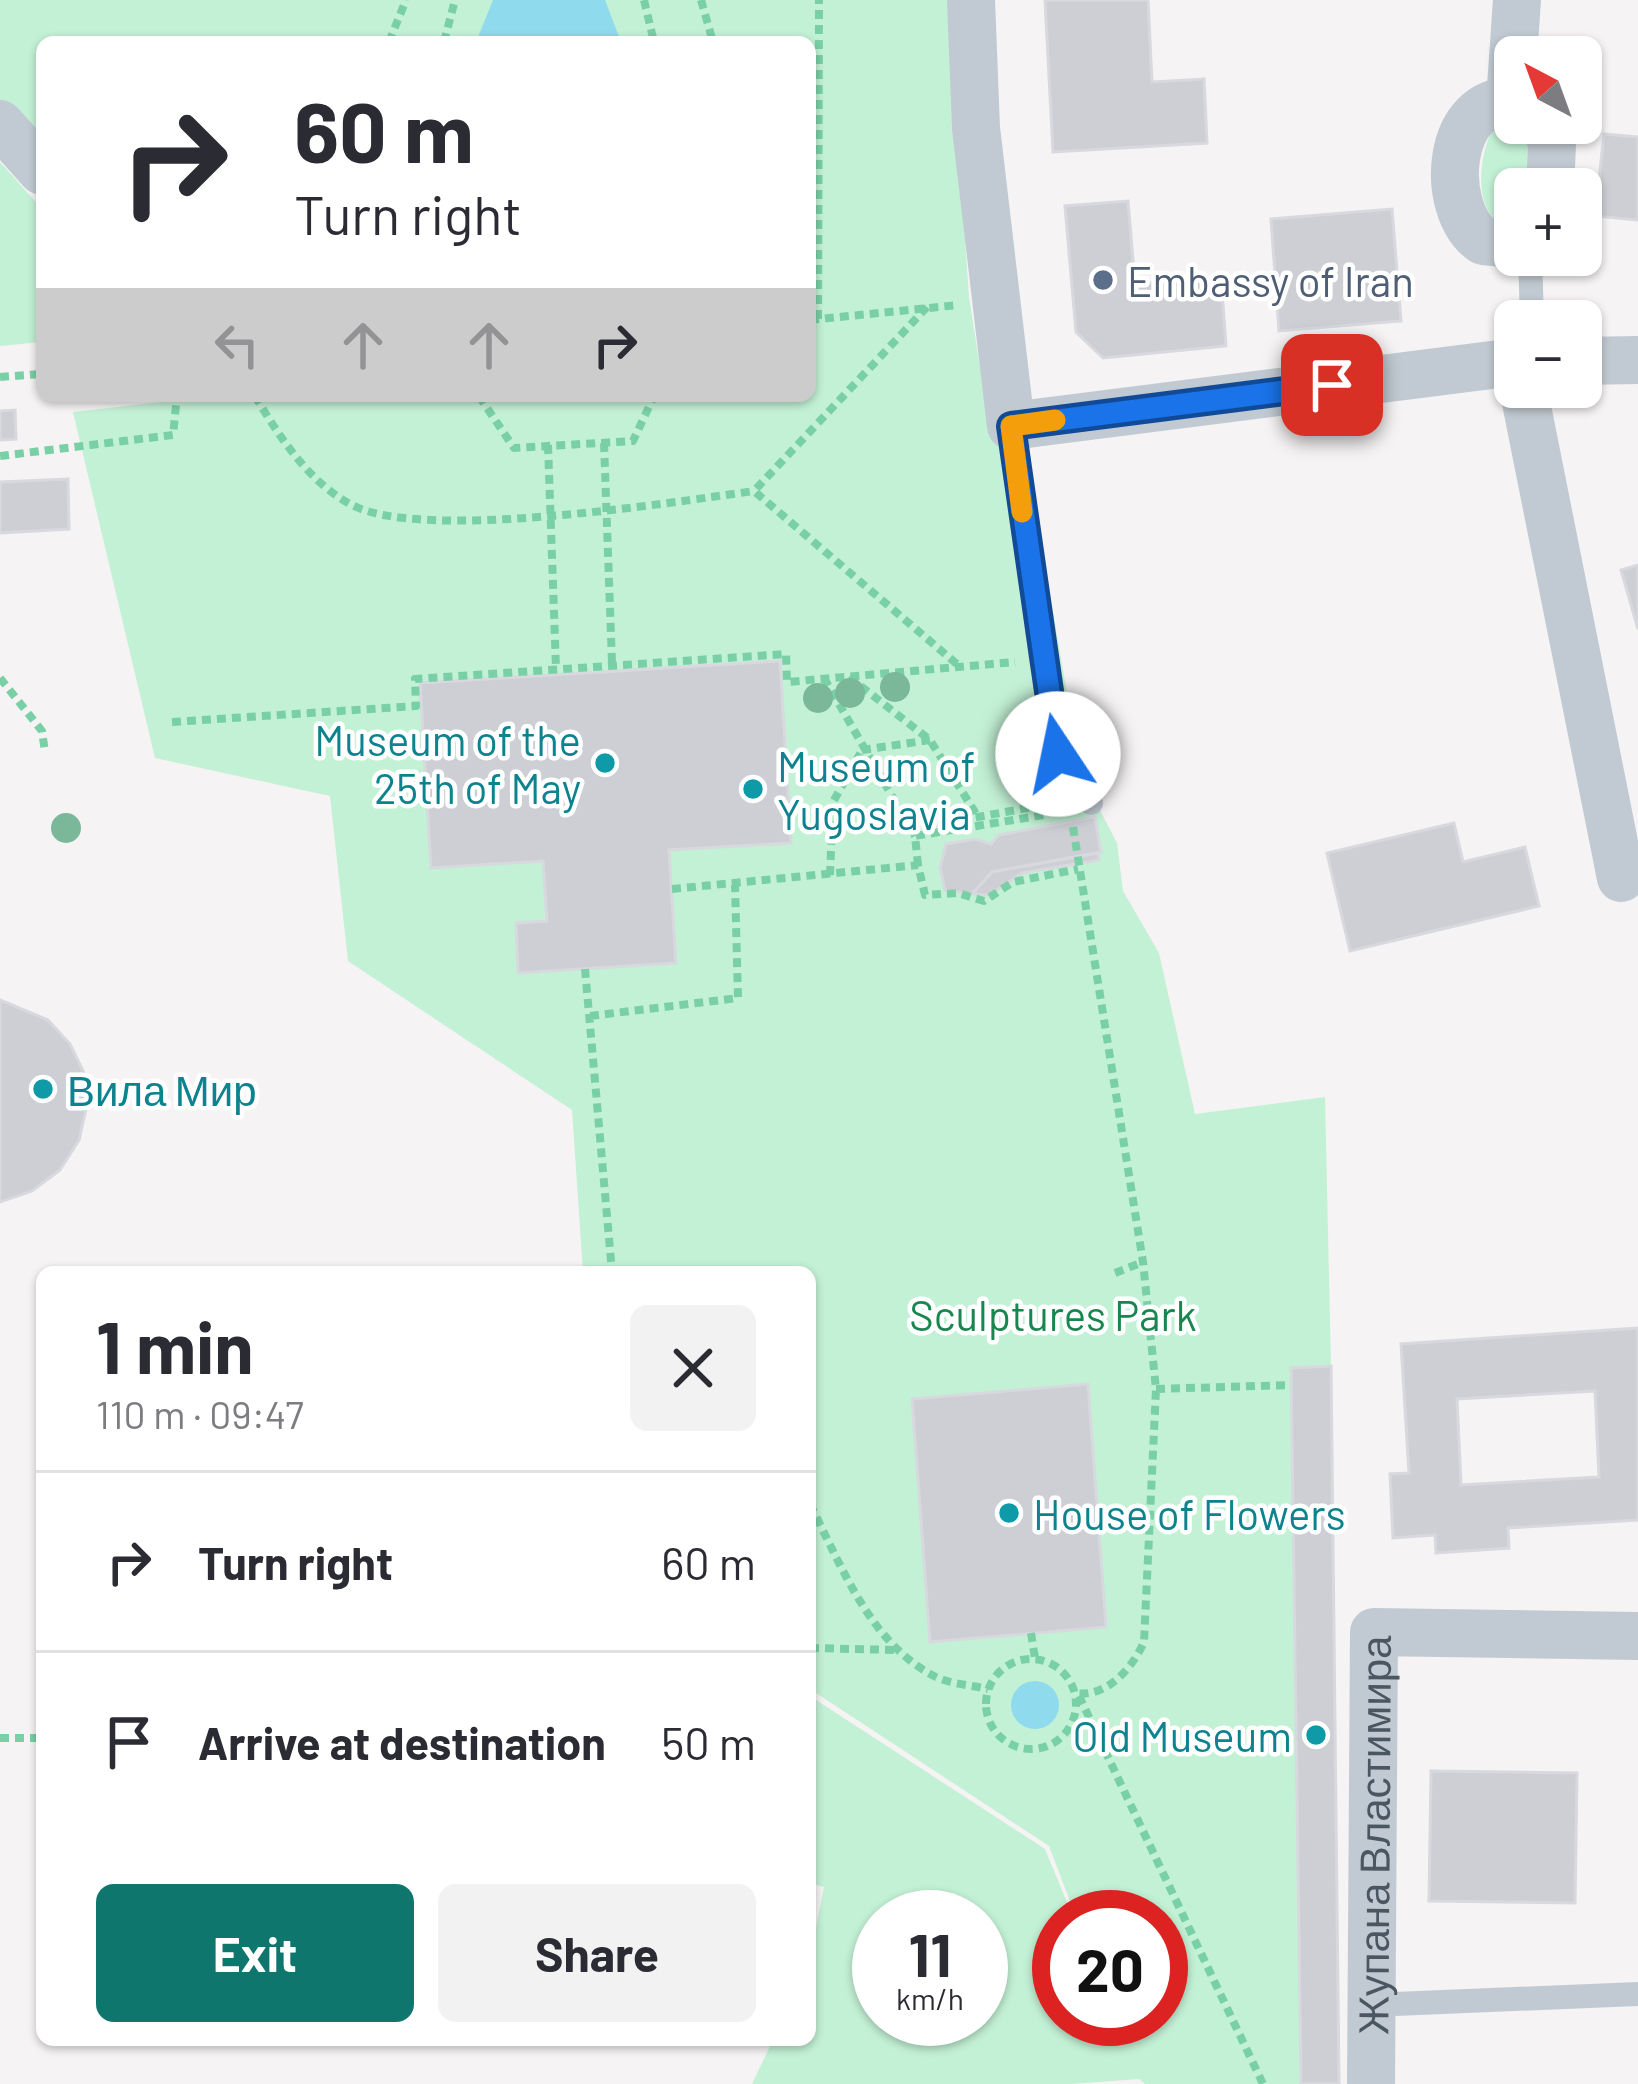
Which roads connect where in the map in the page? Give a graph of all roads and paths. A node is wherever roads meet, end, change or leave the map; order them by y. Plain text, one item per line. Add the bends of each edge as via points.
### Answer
1 (406, 0) edge
2 (454, 0) edge
3 (644, 0) edge
4 (701, 0) edge
5 (819, 0) edge
6 (971, 0) edge
7 (1517, 0) edge
8 (391, 36) edge
9 (445, 36) edge
10 (653, 36) edge
11 (711, 36) edge
12 (1519, 36) edge
13 (1494, 102) edge
14 (0, 124) edge
15 (36, 164) edge
16 (816, 191) edge
17 (1494, 242) edge
18 (816, 319) edge
19 (1638, 360) edge
20 (1602, 361) edge
21 (1494, 365) edge
22 (36, 374) edge
23 (0, 377) edge
24 (176, 402) edge
25 (258, 402) edge
26 (483, 402) edge
27 (651, 402) edge
28 (1527, 408) edge
29 (1011, 426) junction
30 (604, 443) junction
31 (548, 445) junction
32 (0, 456) edge
33 (754, 491) junction
34 (605, 511) junction
35 (549, 515) junction
36 (1041, 660) junction
37 (612, 664) junction
38 (960, 667) junction
39 (556, 668) junction
40 (848, 676) junction
41 (0, 678) edge
42 (824, 678) junction
43 (172, 722) dead end
44 (930, 740) junction
45 (862, 750) junction
46 (45, 752) dead end
47 (1069, 807) junction
48 (978, 817) junction
49 (956, 830) junction
50 (915, 836) junction
51 (918, 865) junction
52 (1078, 869) junction
53 (830, 875) junction
54 (1621, 878) dead end
55 (735, 884) junction
56 (672, 889) dead end
57 (585, 969) dead end
58 (590, 1016) junction
59 (1143, 1262) junction
60 (611, 1266) edge
61 (1115, 1273) dead end
62 (1291, 1385) dead end
63 (1156, 1389) junction
64 (816, 1515) edge
65 (1031, 1633) dead end
66 (1638, 1636) edge
67 (816, 1648) edge
68 (897, 1650) junction
69 (1035, 1658) junction
70 (988, 1690) junction
71 (1077, 1694) junction
72 (0, 1738) edge
73 (36, 1738) edge
74 (1638, 1994) edge
75 (1371, 2006) junction
76 (1263, 2084) edge
77 (1371, 2084) edge

1 - 8 path
2 - 9 path
3 - 10 path
4 - 11 path
5 - 16 path
6 - 29 street via 976,128
7 - 12 street
13 - 17 street via 1460,135 1456,202 1469,231
14 - 15 street
18 - 33 path via 927,308
19 - 20 street
21 - 29 street
22 - 23 path
24 - 32 path via 173,435
25 - 35 path via 281,441 351,505 397,520
26 - 31 path via 514,448
27 - 30 path via 633,441
28 - 54 street
29 - 36 lane
30 - 31 path
30 - 34 path
31 - 35 path
33 - 34 path
33 - 38 path
34 - 35 path
34 - 37 path
35 - 39 path
36 - 38 path
36 - 47 lane
37 - 39 path
37 - 42 path via 785,654 788,682
38 - 40 path
39 - 43 path via 415,679 416,706
40 - 42 path
40 - 44 path
41 - 46 path via 42,731
42 - 45 path
44 - 45 path
44 - 48 path
45 - 50 path
45 - 53 path via 833,802
47 - 48 path
47 - 49 path
47 - 52 path
48 - 49 path via 955,821
49 - 50 path
50 - 51 path
51 - 52 path via 926,895 984,901 1013,882
51 - 53 path
52 - 59 path
53 - 55 path
55 - 56 path
55 - 58 path via 738,998
57 - 58 path
58 - 60 path
59 - 61 path
59 - 63 path
62 - 63 path
63 - 71 path via 1144,1642 1132,1668 1108,1686
64 - 68 path
65 - 69 path
66 - 75 street, Жупана Властимира via 1374,1632
67 - 68 path
68 - 70 path via 937,1678
69 - 70 path via 1006,1666
69 - 71 path via 1061,1669
70 - 71 path via 996,1733 1037,1749 1064,1735
71 - 76 path
72 - 73 path
74 - 75 lane
75 - 77 street, Жупана Властимира

